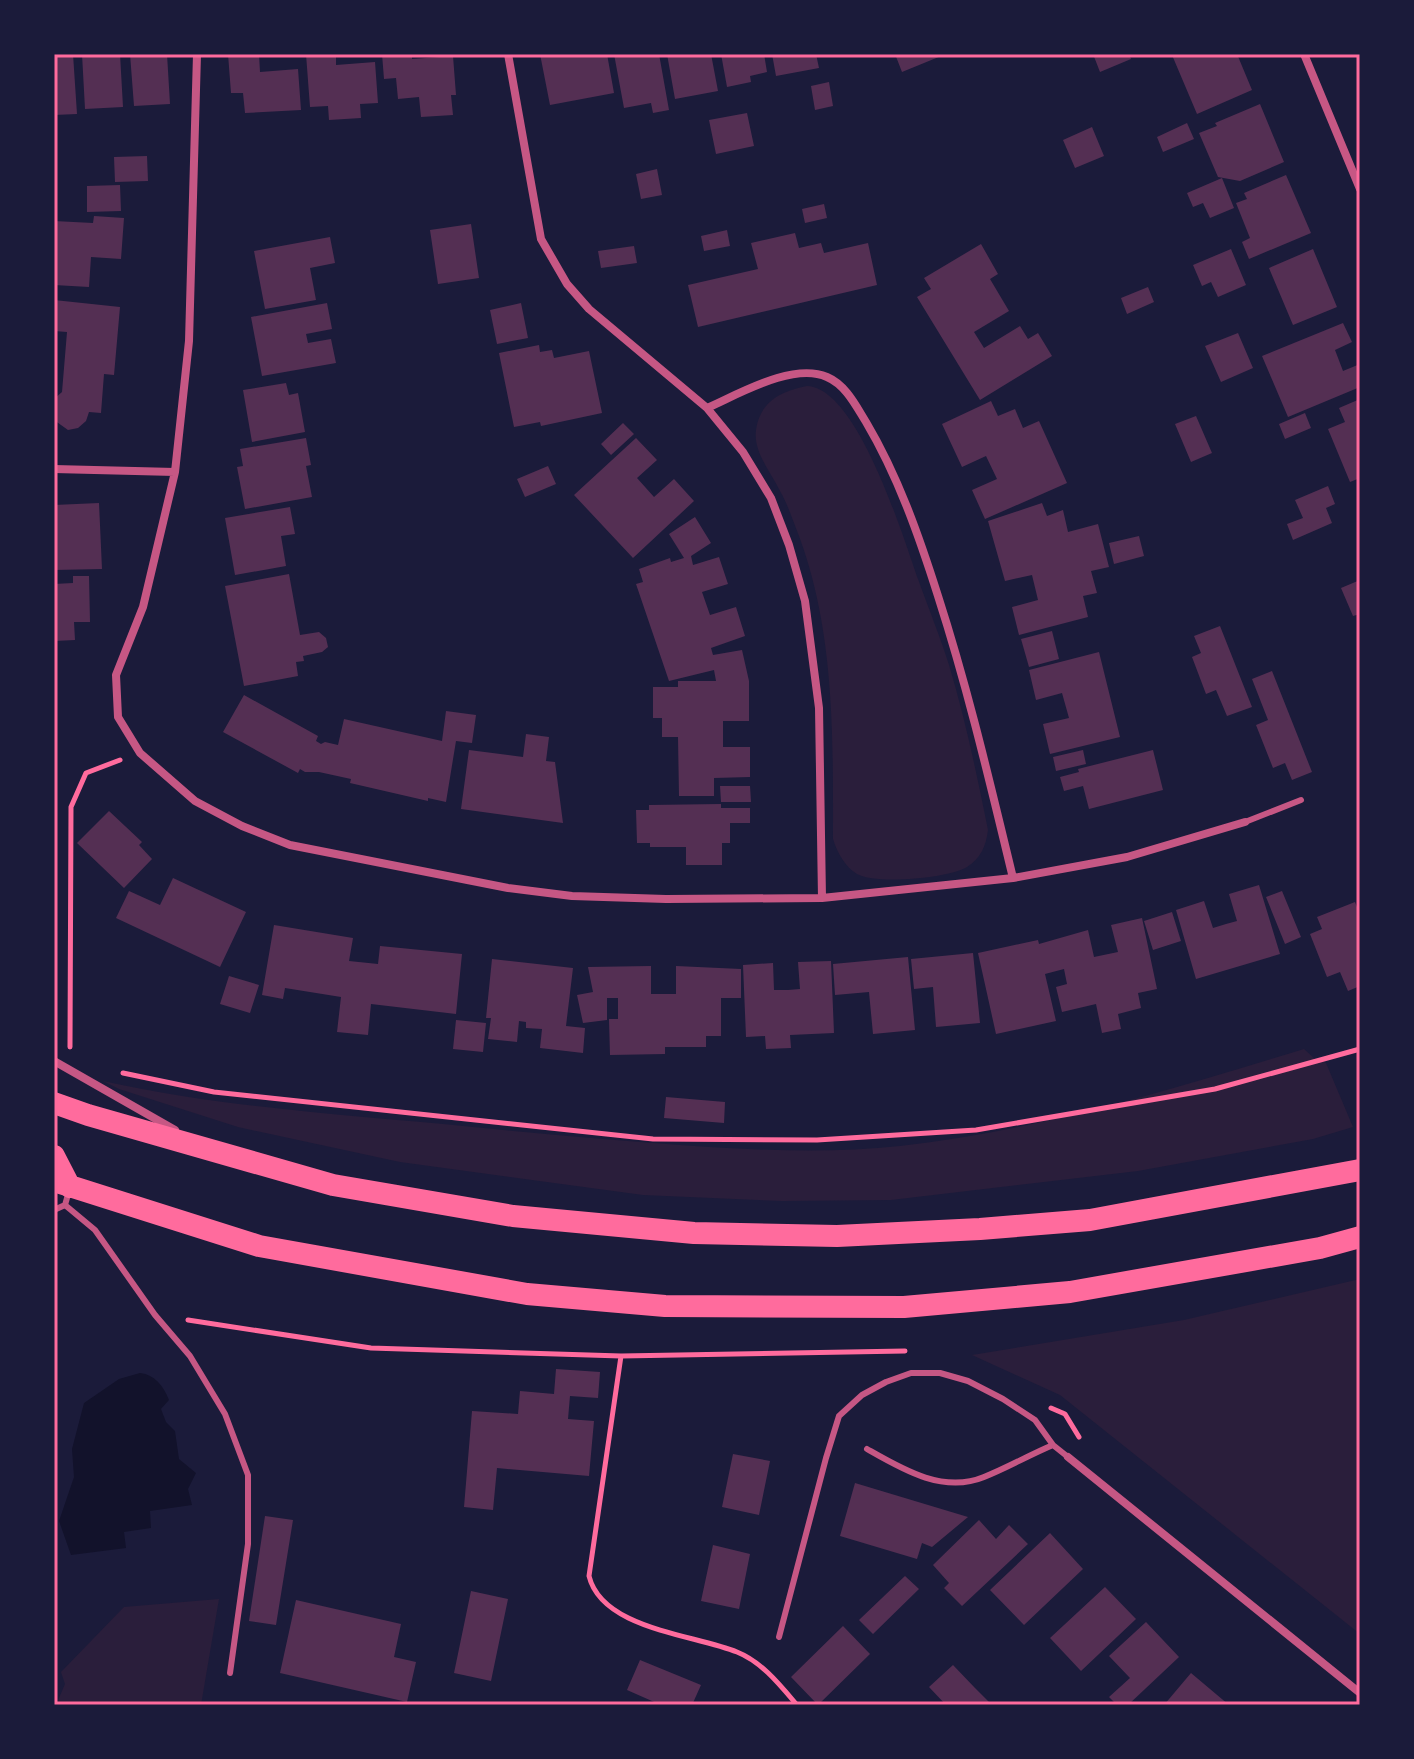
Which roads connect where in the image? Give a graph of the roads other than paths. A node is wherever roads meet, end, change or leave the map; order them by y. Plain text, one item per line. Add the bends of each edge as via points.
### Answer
1 (197, 54) edge
2 (508, 54) edge
3 (1304, 54) edge
4 (1360, 189) edge
5 (707, 408) junction
6 (54, 469) edge
7 (175, 472) junction
8 (1301, 800) dead end
9 (1245, 822) joint
10 (1013, 878) junction
11 (822, 898) junction
12 (54, 1061) edge
13 (54, 1103) edge
14 (210, 1151) junction
15 (54, 1156) edge
16 (1360, 1170) edge
17 (63, 1191) edge
18 (54, 1210) edge
19 (1360, 1237) edge
20 (1053, 1445) junction
21 (867, 1449) dead end
22 (1068, 1457) joint
23 (779, 1637) dead end
24 (230, 1673) dead end
25 (1360, 1693) edge

1 - 7 street via 189,341
2 - 5 street via 541,239 567,284 589,309
3 - 4 street
5 - 10 street via 801,372 830,378 856,405 902,495 931,571
5 - 11 street via 771,498 805,601 819,708
6 - 7 street
7 - 11 street via 143,607 116,675 118,717 140,753 195,801 290,845 508,888 572,896
8 - 9 lane
9 - 10 street via 1127,857
10 - 11 street
12 - 14 street
13 - 14 highway
14 - 16 highway via 333,1185 513,1216 694,1233 837,1236 1090,1220
15 - 17 highway
17 - 18 lane
17 - 19 highway via 259,1246 527,1294 665,1306 904,1307 1070,1292
17 - 24 lane via 190,1356 225,1414 248,1475 248,1544
20 - 21 lane via 983,1478 955,1483 925,1478
20 - 22 lane
20 - 23 lane via 1035,1420 1003,1399 940,1373 911,1373 862,1395 839,1416
22 - 25 street

